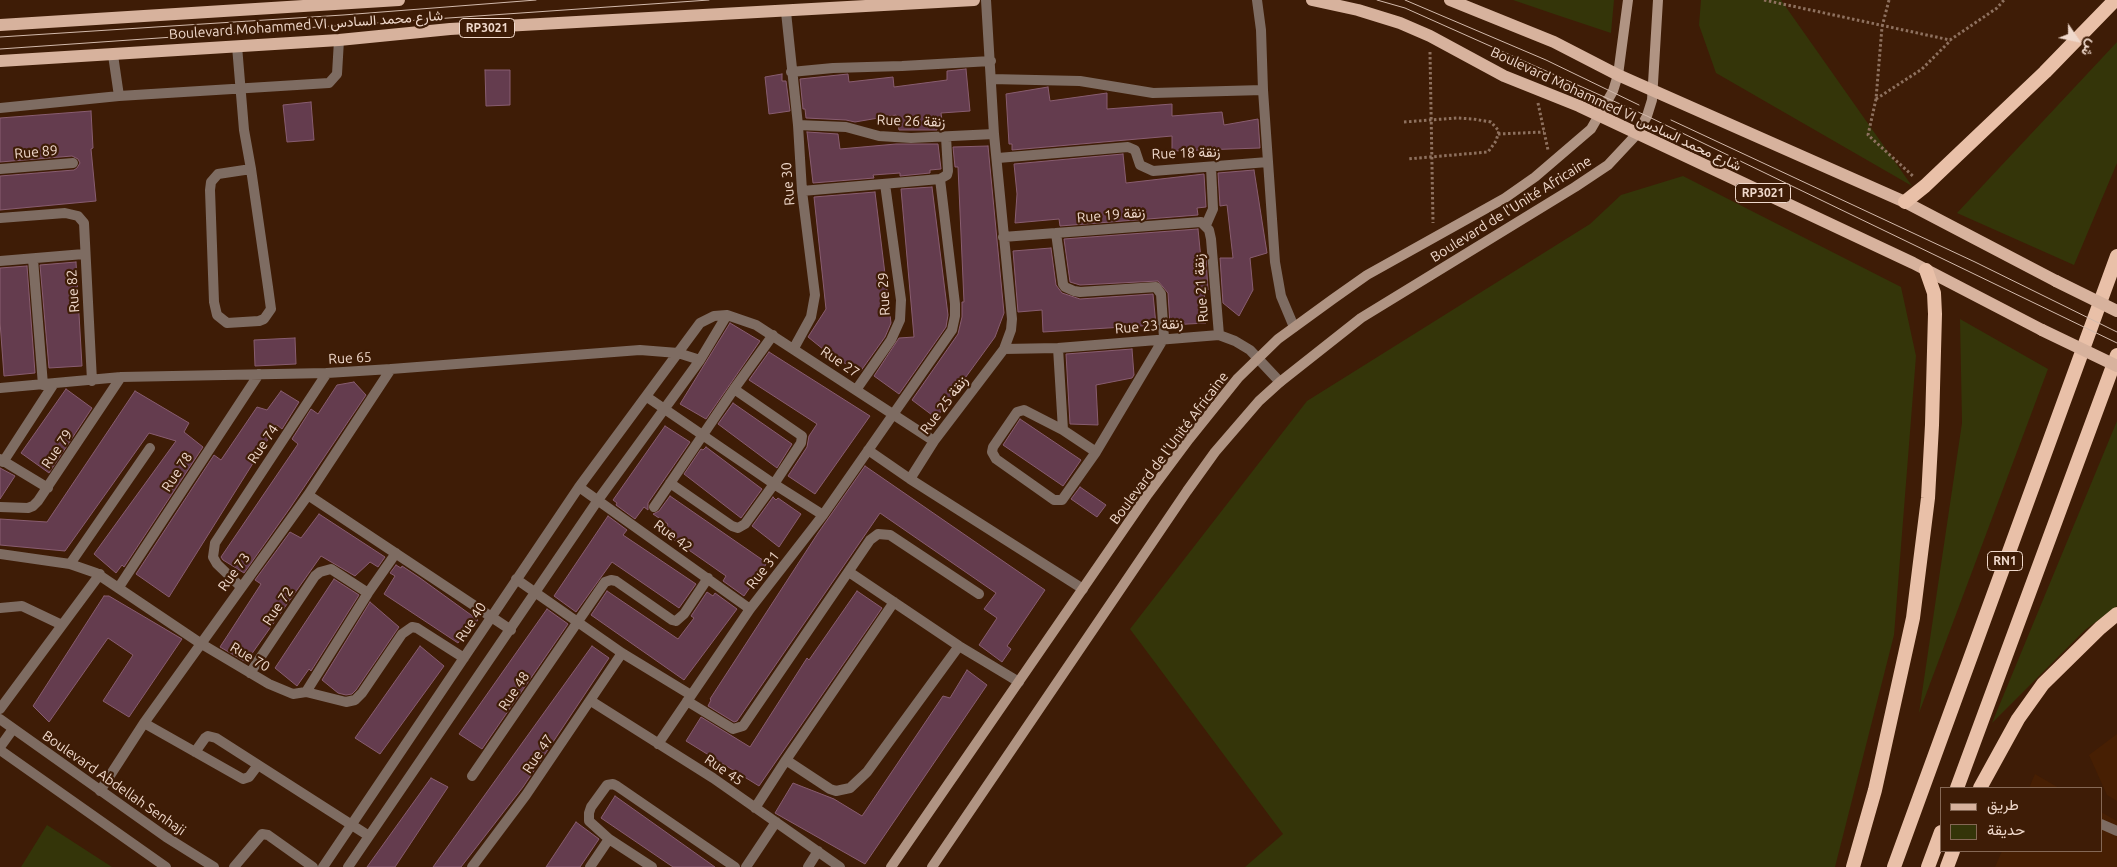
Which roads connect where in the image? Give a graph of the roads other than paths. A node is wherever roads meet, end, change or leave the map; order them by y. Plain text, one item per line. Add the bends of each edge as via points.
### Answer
1 (398, 0) edge
2 (974, 0) edge
3 (986, 0) edge
4 (1257, 0) edge
5 (1312, 0) edge
6 (1450, 0) edge
7 (1628, 0) edge
8 (1658, 0) edge
9 (2115, 0) edge
10 (786, 12) junction
11 (0, 25) edge
12 (339, 40) junction
13 (237, 46) junction
14 (113, 55) junction
15 (0, 61) edge
16 (991, 61) junction
17 (791, 72) junction
18 (1618, 75) junction
19 (991, 78) junction
20 (241, 89) junction
21 (1263, 90) junction
22 (1653, 90) junction
23 (119, 96) junction
24 (0, 108) edge
25 (1598, 117) junction
26 (798, 125) junction
27 (994, 134) junction
28 (1638, 134) junction
29 (946, 137) junction
30 (998, 158) junction
31 (1268, 162) junction
32 (73, 163) dead end
33 (1211, 166) junction
34 (0, 169) edge
35 (251, 169) junction
36 (940, 179) junction
37 (885, 184) junction
38 (802, 191) junction
39 (1905, 202) junction
40 (0, 218) edge
41 (1206, 224) junction
42 (1056, 233) junction
43 (1003, 238) junction
44 (84, 254) junction
45 (2117, 256) edge
46 (33, 259) junction
47 (0, 261) edge
48 (1926, 270) junction
49 (2117, 311) edge
50 (726, 315) junction
51 (1294, 327) junction
52 (773, 335) junction
53 (1218, 335) junction
54 (1164, 338) junction
55 (794, 348) junction
56 (1058, 348) junction
57 (1004, 349) junction
58 (678, 353) junction
59 (2117, 355) edge
60 (1259, 358) junction
61 (700, 360) junction
62 (2117, 366) edge
63 (391, 370) junction
64 (327, 373) junction
65 (259, 374) junction
66 (121, 377) junction
67 (92, 381) junction
68 (1280, 382) junction
69 (48, 385) junction
70 (0, 388) edge
71 (734, 389) junction
72 (856, 390) junction
73 (647, 397) junction
74 (664, 408) junction
75 (893, 415) junction
76 (1063, 430) junction
77 (703, 435) junction
78 (934, 440) junction
79 (150, 448) dead end
80 (868, 450) junction
81 (1096, 452) junction
82 (2, 461) edge
83 (910, 480) junction
84 (670, 483) junction
85 (774, 484) junction
86 (579, 487) junction
87 (48, 488) junction
88 (308, 494) junction
89 (598, 500) junction
90 (0, 507) edge
91 (654, 507) dead end
92 (823, 515) junction
93 (396, 553) junction
94 (0, 554) edge
95 (70, 564) junction
96 (849, 572) junction
97 (100, 574) junction
98 (708, 578) junction
99 (516, 580) junction
100 (119, 587) junction
101 (241, 587) junction
102 (1083, 589) junction
103 (368, 593) junction
104 (536, 593) junction
105 (979, 594) dead end
106 (894, 602) junction
107 (0, 608) edge
108 (750, 609) junction
109 (2117, 614) edge
110 (491, 617) junction
111 (578, 621) junction
112 (62, 625) junction
113 (511, 630) junction
114 (200, 643) junction
115 (959, 646) junction
116 (622, 653) junction
117 (464, 658) junction
118 (250, 673) junction
119 (1019, 682) junction
120 (306, 692) junction
121 (689, 698) junction
122 (591, 701) junction
123 (0, 709) edge
124 (0, 719) edge
125 (144, 724) junction
126 (13, 729) junction
127 (658, 744) junction
128 (0, 748) edge
129 (195, 752) junction
130 (786, 760) junction
131 (258, 765) junction
132 (472, 776) dead end
133 (1957, 787) edge
134 (1981, 787) edge
135 (100, 791) junction
136 (755, 808) junction
137 (776, 822) junction
138 (351, 823) junction
139 (2102, 824) edge
140 (2117, 831) edge
141 (1940, 835) edge
142 (369, 836) junction
143 (609, 839) junction
144 (818, 852) junction
145 (1953, 852) edge
146 (166, 867) edge
147 (214, 867) edge
148 (234, 867) edge
149 (313, 867) edge
150 (323, 867) edge
151 (348, 867) edge
152 (472, 867) edge
153 (590, 867) edge
154 (652, 867) edge
155 (735, 867) edge
156 (746, 867) edge
157 (808, 867) edge
158 (840, 867) edge
159 (891, 867) edge
160 (932, 867) edge
161 (1853, 867) edge
162 (1894, 867) edge
163 (1928, 867) edge
164 (1947, 867) edge

1 - 11 main road, Boulevard Mohammed VI شارع محمد السادس
2 - 10 main road, Boulevard Mohammed VI شارع محمد السادس / RP3021
3 - 16 street
4 - 21 street
5 - 25 main road, Boulevard Mohammed VI شارع محمد السادس / RP3021 via 1400,23 1504,76
6 - 18 main road via 1554,42
7 - 18 main road, Boulevard de l'Unité Africaine
8 - 22 main road, Boulevard de l'Unité Africaine
9 - 39 highway via 2045,72
10 - 12 main road, Boulevard Mohammed VI شارع محمد السادس / RP3021 via 450,29
10 - 17 street, Rue 30
12 - 13 main road, Boulevard Mohammed VI شارع محمد السادس / RP3021
12 - 20 street via 337,74 329,83
13 - 14 main road, Boulevard Mohammed VI شارع محمد السادس / RP3021
13 - 20 street
14 - 15 main road, Boulevard Mohammed VI شارع محمد السادس / RP3021
14 - 23 street
16 - 17 street
16 - 19 street
17 - 26 street, Rue 30
18 - 22 main road
18 - 25 main road, Boulevard de l'Unité Africaine
19 - 21 street via 1080,81 1153,93
19 - 27 street
20 - 23 street
20 - 35 street
21 - 31 street
22 - 28 main road, Boulevard de l'Unité Africaine via 1647,116
22 - 39 main road
23 - 24 street
25 - 28 main road, Boulevard Mohammed VI شارع محمد السادس / RP3021
25 - 51 main road, Boulevard de l'Unité Africaine via 1591,129 1505,198 1367,275
26 - 29 street, Rue 26 زنقة via 846,127 879,136
26 - 38 street, Rue 30
27 - 29 street, Rue 26 زنقة
27 - 30 street
28 - 48 main road, Boulevard Mohammed VI شارع محمد السادس / RP3021
28 - 68 main road, Boulevard de l'Unité Africaine via 1608,165 1361,318
29 - 36 street via 948,171
30 - 33 street, Rue 18 زنقة via 1128,147 1135,150 1140,165 1152,171
30 - 43 street
31 - 33 street, Rue 18 زنقة
31 - 51 street via 1279,287
32 - 34 street, Rue 89
33 - 41 street via 1213,209
35 - 35 street via 218,174 211,182 214,302 216,315 227,322 259,321 270,309
36 - 37 street
36 - 75 street, Rue 31 via 955,304 954,324
37 - 38 street
37 - 72 street, Rue 29 via 901,300 900,320 891,340
38 - 55 street, Rue 30 via 815,295 811,318
39 - 49 main road, bridge
40 - 44 street, Rue 82 via 65,213 78,216 84,223
41 - 42 street, Rue 19 زنقة via 1193,222
41 - 53 street, Rue 21 زنقة via 1211,239
42 - 43 street, Rue 19 زنقة
42 - 54 street via 1065,287 1080,292 1156,288 1161,294
43 - 57 street via 1012,319
44 - 46 street
44 - 67 street, Rue 82
45 - 162 highway, RN1
46 - 47 street
46 - 69 street
48 - 62 main road, Boulevard Mohammed VI شارع محمد السادس, bridge
48 - 161 highway via 1934,294 1935,314 1927,507 1913,618 1875,790
50 - 52 street, Rue 27 via 743,319
50 - 58 street, Rue 40 via 714,316 700,323
50 - 61 street
51 - 60 main road, Boulevard de l'Unité Africaine
52 - 55 street, Rue 27
52 - 71 street
53 - 54 street, Rue 23 زنقة
53 - 60 street, Rue 23 زنقة via 1236,341
54 - 56 street, Rue 23 زنقة
54 - 81 street
55 - 72 street, Rue 27
56 - 57 street, Rue 23 زنقة
56 - 76 street
57 - 78 street, Rue 25 زنقة
58 - 61 street, Rue 65
58 - 63 street, Rue 65 via 640,350
58 - 73 street, Rue 40
59 - 133 highway, RN1
60 - 68 street, Rue 23 زنقة
60 - 102 main road, Boulevard de l'Unité Africaine via 1238,378 1189,439
61 - 74 street
63 - 64 street, Rue 65
63 - 88 street, Rue 73
64 - 65 street, Rue 65
64 - 101 street, Rue 74 via 214,543 213,557 222,572
65 - 66 street, Rue 65
65 - 100 street, Rue 78
66 - 67 street, Rue 65
66 - 87 street, Rue 79
67 - 69 street, Rue 65
68 - 160 main road, Boulevard de l'Unité Africaine via 1240,421 1215,452
69 - 70 street, Rue 65
69 - 82 street
71 - 77 street
71 - 85 street via 802,436 801,443
72 - 75 street, Rue 27
73 - 74 street
73 - 86 street, Rue 40
74 - 77 street
74 - 89 street
75 - 78 street, Rue 27
75 - 80 street, Rue 31
76 - 81 street
76 - 81 street via 1020,410 993,447 993,455 1054,500 1060,501
77 - 84 street
77 - 85 street
78 - 83 street, Rue 25 زنقة
79 - 95 street
80 - 83 street
80 - 92 street, Rue 31
82 - 87 street
83 - 102 street
84 - 85 street via 738,528 745,524
84 - 91 street
85 - 92 street
86 - 89 street, Rue 42
86 - 99 street, Rue 40
87 - 90 street, Rue 79 via 33,506 17,509
88 - 93 street
88 - 101 street, Rue 73
89 - 98 street, Rue 42
89 - 104 street
92 - 108 street, Rue 31
93 - 103 street
93 - 110 street
94 - 95 street, Rue 70
95 - 97 street, Rue 70
96 - 105 street via 870,540 878,534 887,534
96 - 106 street
96 - 121 street via 744,726 733,729
97 - 100 street, Rue 70
97 - 112 street
98 - 108 street, Rue 42
98 - 111 street, Rue 48 via 676,621 611,580 602,587
99 - 104 street
99 - 110 street, Rue 40
100 - 114 street, Rue 70
101 - 114 street, Rue 73
102 - 119 main road, Boulevard de l'Unité Africaine
103 - 118 street, Rue 72 via 327,568 315,576
103 - 120 street
104 - 111 street
104 - 113 street
106 - 115 street
106 - 130 street
107 - 112 street via 22,606
108 - 121 street, Rue 31
109 - 134 highway via 2043,684 2018,719
110 - 113 street
110 - 117 street, Rue 40
111 - 116 street
111 - 132 street, Rue 48
112 - 123 street
113 - 142 street
114 - 118 street, Rue 70
114 - 125 street, Rue 73
115 - 119 street
115 - 130 street via 867,772 850,788 830,789
116 - 121 street
116 - 122 street, Rue 47
117 - 120 street, Rue 70 via 417,628 407,628 355,700 346,702
117 - 138 street, Rue 40
118 - 120 street, Rue 70 via 284,692
119 - 159 main road, Boulevard de l'Unité Africaine
121 - 127 street, Rue 31
122 - 127 street, Rue 45
122 - 152 street, Rue 47
124 - 126 street, Boulevard Abdellah Senhaji
125 - 129 street
125 - 135 street, Rue 73
126 - 128 street
126 - 135 street, Boulevard Abdellah Senhaji
127 - 136 street, Rue 45
128 - 146 street
129 - 131 street via 243,779 249,777
129 - 131 street via 205,738 212,736
130 - 136 street
131 - 138 street
135 - 147 street, Boulevard Abdellah Senhaji
136 - 137 street, Rue 45
137 - 144 street, Rue 45
137 - 156 street
138 - 142 street
138 - 150 street, Rue 40
139 - 140 street
141 - 163 highway
142 - 151 street
143 - 153 street
143 - 154 street
143 - 155 street via 592,826 588,818 602,789 613,784
144 - 157 street
144 - 158 street, Rue 45
145 - 164 highway
148 - 149 street via 262,834

